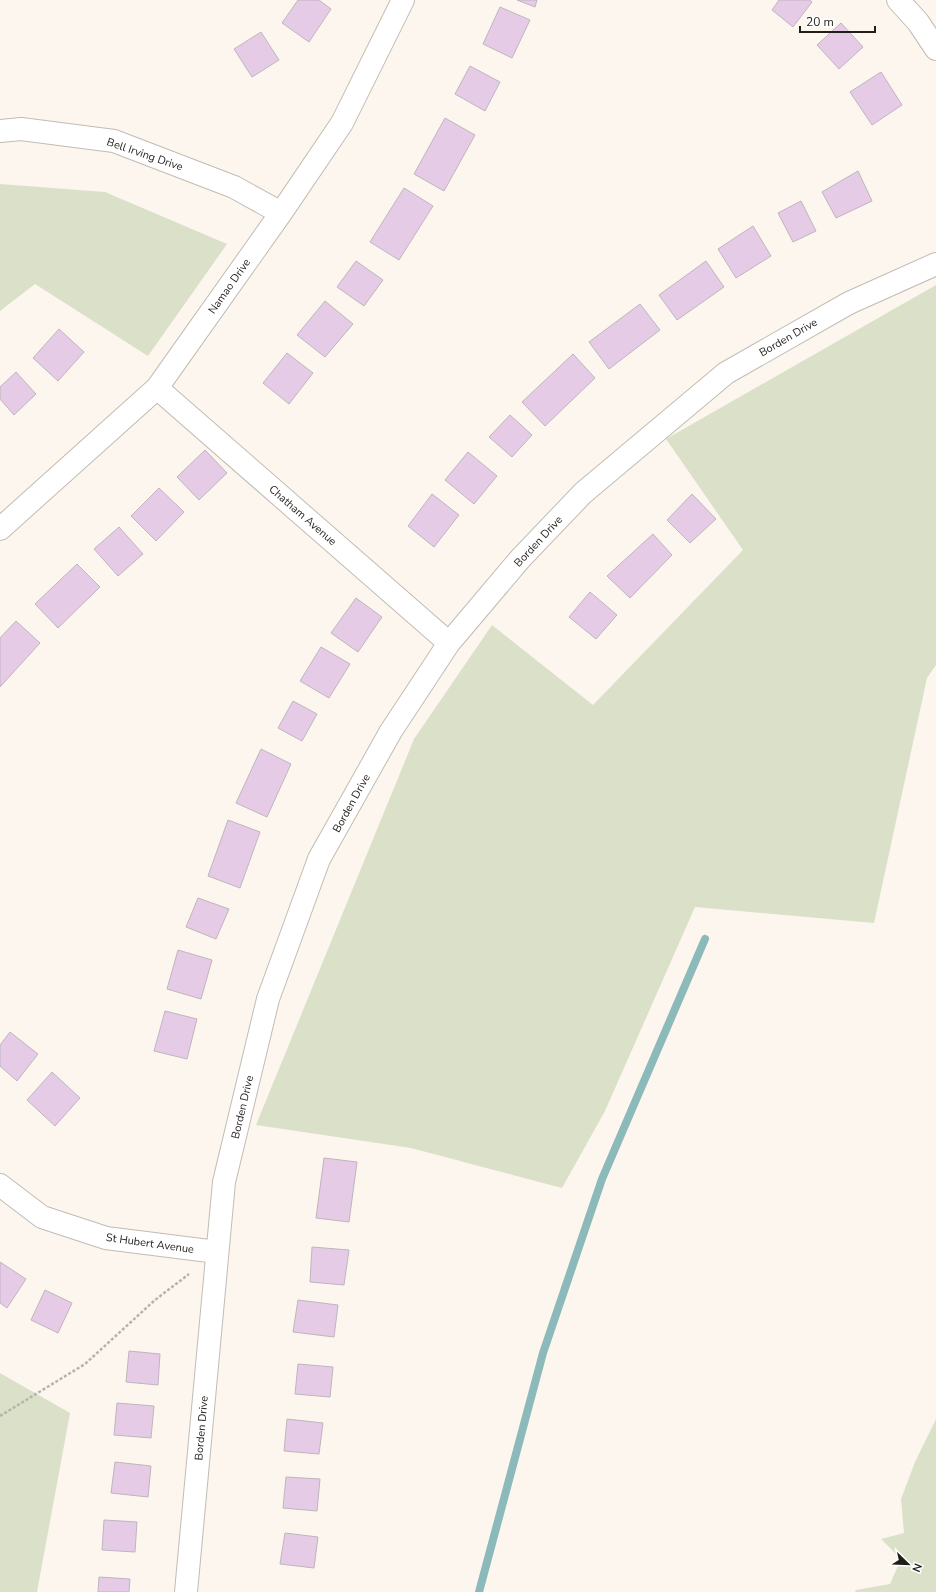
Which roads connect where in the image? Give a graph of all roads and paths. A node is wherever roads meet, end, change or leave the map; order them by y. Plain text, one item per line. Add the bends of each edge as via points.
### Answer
1 (403, 0) edge
2 (898, 0) edge
3 (936, 48) edge
4 (0, 131) edge
5 (281, 213) junction
6 (936, 264) edge
7 (157, 388) junction
8 (0, 529) edge
9 (448, 643) junction
10 (0, 1185) edge
11 (217, 1252) junction
12 (0, 1416) edge
13 (186, 1592) edge

1 - 5 street, Namao Drive via 342,123
2 - 3 street via 918,22
4 - 5 street, Bell Irving Drive via 21,129 114,141 234,187
5 - 7 street, Namao Drive
6 - 9 street, Borden Drive via 849,302 726,373 583,493 520,559
7 - 8 street, Namao Drive
7 - 9 street, Chatham Avenue
9 - 11 street, Borden Drive via 391,731 319,859 268,999 224,1182
10 - 11 street, St Hubert Avenue via 42,1217 106,1238
11 - 12 path via 155,1300 85,1364
11 - 13 street, Borden Drive

